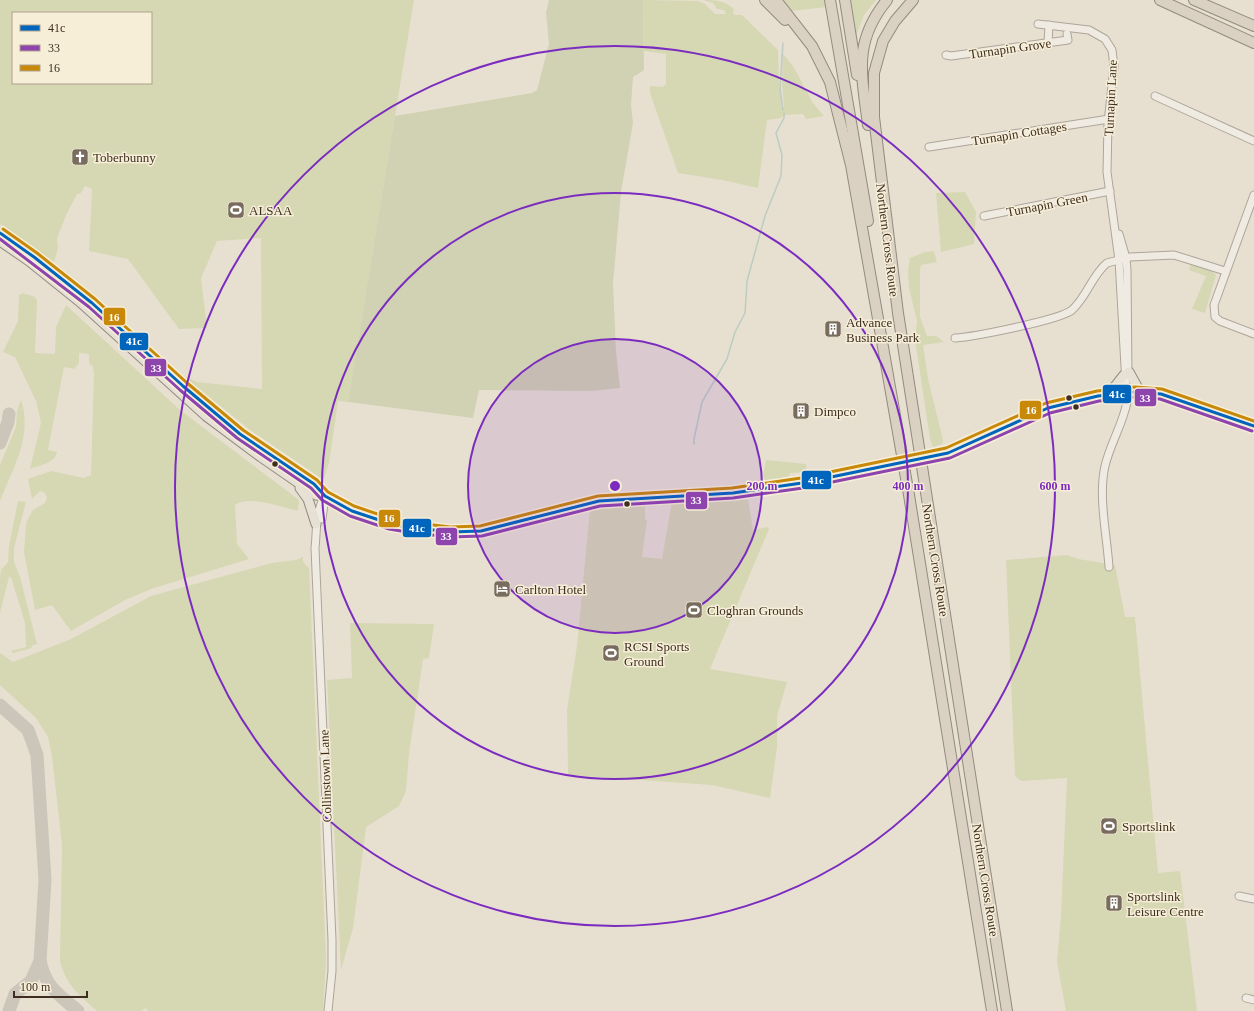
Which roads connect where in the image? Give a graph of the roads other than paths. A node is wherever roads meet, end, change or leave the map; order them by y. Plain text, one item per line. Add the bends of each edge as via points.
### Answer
1 (764, 0) edge
2 (776, 0) edge
3 (830, 0) edge
4 (845, 0) edge
5 (887, 0) edge
6 (913, 0) edge
7 (1155, 0) edge
8 (1160, 0) edge
9 (1194, 0) edge
10 (1204, 0) edge
11 (1224, 12) junction
12 (1198, 17) junction
13 (1038, 24) dead end
14 (1049, 25) junction
15 (1254, 26) edge
16 (1067, 34) dead end
17 (1048, 43) junction
18 (1254, 44) edge
19 (946, 55) dead end
20 (1155, 96) dead end
21 (838, 111) junction
22 (1109, 119) junction
23 (868, 128) junction
24 (1254, 141) edge
25 (929, 147) dead end
26 (1110, 191) junction
27 (1254, 195) edge
28 (984, 216) dead end
29 (0, 233) edge
30 (0, 241) edge
31 (1123, 259) junction
32 (1225, 271) junction
33 (898, 313) junction
34 (1254, 334) edge
35 (955, 338) dead end
36 (1127, 377) junction
37 (1140, 392) junction
38 (1127, 393) junction
39 (1108, 394) junction
40 (1254, 426) edge
41 (902, 455) junction
42 (928, 458) tunnel mouth
43 (896, 464) tunnel mouth
44 (296, 482) junction
45 (325, 496) junction
46 (316, 524) junction
47 (316, 541) junction
48 (1109, 567) dead end
49 (1239, 896) dead end
50 (1254, 899) edge
51 (1246, 998) dead end
52 (1254, 1000) edge
53 (328, 1011) edge
54 (992, 1011) edge
55 (1007, 1011) edge

1 - 21 highway via 789,24 807,49
2 - 21 highway via 812,46 830,82
3 - 41 highway via 868,216
4 - 23 highway
5 - 23 highway via 878,11 863,42 862,76
6 - 33 highway, Northern Cross Route via 883,40 874,73 872,97
7 - 12 highway
8 - 12 highway
9 - 11 highway
10 - 11 highway
11 - 15 highway
12 - 18 highway
13 - 14 street, Turnapin Lane
14 - 17 street
14 - 22 street, Turnapin Lane via 1089,30 1110,44 1114,66
16 - 17 street, Turnapin Grove via 1068,40
17 - 19 street, Turnapin Grove
20 - 24 street
21 - 41 highway via 851,165
22 - 25 street, Turnapin Cottages
22 - 26 street, Turnapin Lane via 1107,172
23 - 33 highway
26 - 28 street, Turnapin Green
26 - 31 street, Turnapin Lane
27 - 32 street
29 - 45 main road via 92,303 240,434 314,484
30 - 44 main road via 80,302 206,416
31 - 32 street via 1174,255
31 - 35 street via 1104,264 1079,302 1067,314
31 - 36 street, Turnapin Lane
32 - 34 street via 1214,305 1215,317
33 - 55 highway, Northern Cross Route
36 - 37 main road
36 - 38 street, Turnapin Lane
36 - 39 main road
37 - 38 main road
37 - 40 main road via 1175,398
38 - 39 main road
38 - 48 street, Turnapin Lane via 1126,410 1114,438 1103,481
39 - 42 main road via 1082,398 1048,408 968,444
41 - 54 highway, Northern Cross Route
43 - 45 main road via 752,491 599,501 498,528 470,532 428,530 391,524 352,511
44 - 45 main road via 316,495
44 - 46 main road via 308,499
45 - 46 street, Collinstown Lane via 320,503
45 - 47 street, Collinstown Lane
46 - 47 street, Collinstown Lane
47 - 53 street, Collinstown Lane via 332,940
49 - 50 street
51 - 52 street

